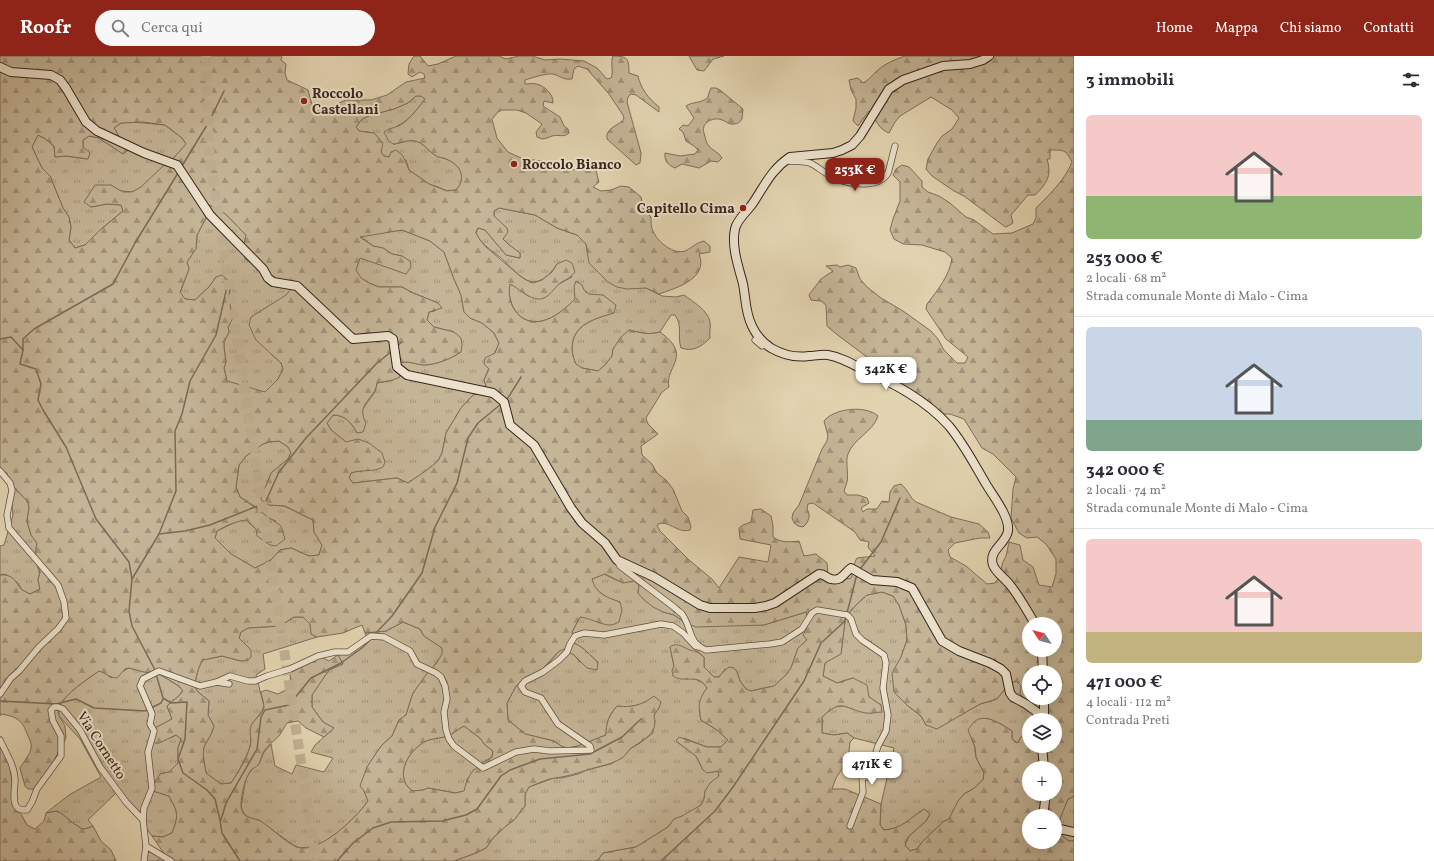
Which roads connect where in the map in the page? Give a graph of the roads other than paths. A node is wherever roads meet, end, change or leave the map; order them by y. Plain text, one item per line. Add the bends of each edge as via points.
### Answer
1 (989, 56) edge
2 (0, 67) edge
3 (895, 146) dead end
4 (785, 161) junction
5 (755, 340) dead end
6 (767, 345) junction
7 (0, 471) edge
8 (617, 560) junction
9 (1031, 617) edge
10 (699, 647) junction
11 (217, 682) junction
12 (229, 684) dead end
13 (0, 694) edge
14 (1037, 713) edge
15 (0, 740) edge
16 (143, 820) junction
17 (851, 824) dead end
18 (1062, 829) edge
19 (1074, 832) edge
20 (146, 846) junction
21 (144, 861) edge
22 (171, 861) edge

1 - 4 street via 970,64 943,66 903,80 889,89 860,136 852,144 833,153 790,158
2 - 8 street via 11,72 51,75 60,80 86,122 97,131 180,169 210,215 263,269 268,278 273,282 297,286 353,339 388,336 393,339 397,367 407,375 493,393 503,401 510,425 534,445 582,523 605,543
3 - 4 street via 888,173 873,183 862,185 837,180 812,164
4 - 6 street via 768,177 734,230 734,245 747,314 754,331
5 - 6 street via 762,346
6 - 9 street via 789,356 825,355 848,362 898,387 928,406 943,420 968,452 1007,520 1008,532 995,550 993,565 1010,584
7 - 13 street via 10,483 12,490 7,515 9,528 58,585 66,618 11,678
8 - 10 street via 620,566 682,614 692,640
8 - 14 street via 710,608 766,606 775,603 819,574 824,574 832,580 839,579 851,568 876,581 897,582 912,588 942,641 1001,670 1006,674 1013,697
10 - 11 street via 673,626 661,624 604,635 584,633 575,636 567,652 559,660 521,686 525,692 541,698 558,724 590,746 591,750 534,749 516,752 483,768 448,739 444,712 447,699 441,677 417,664 410,651 384,637 371,636 348,652 318,656 255,681 230,676
10 - 17 street via 706,650 782,642 802,629 812,613 817,610 845,615 851,619 856,634 884,655 886,662 883,688 888,716 886,731 878,746 874,759 876,764 871,777 862,777 863,792
11 - 12 street
11 - 16 street via 200,686 159,671 143,679 140,686 152,714 150,724 154,731 148,752 152,788 144,808
15 - 16 street, Via Cornetto via 12,765 15,781 14,801 20,810 27,810 37,789 61,756 61,736 53,721 51,710 58,706 80,730 100,768
16 - 20 street
18 - 19 street
20 - 21 street
20 - 22 street

